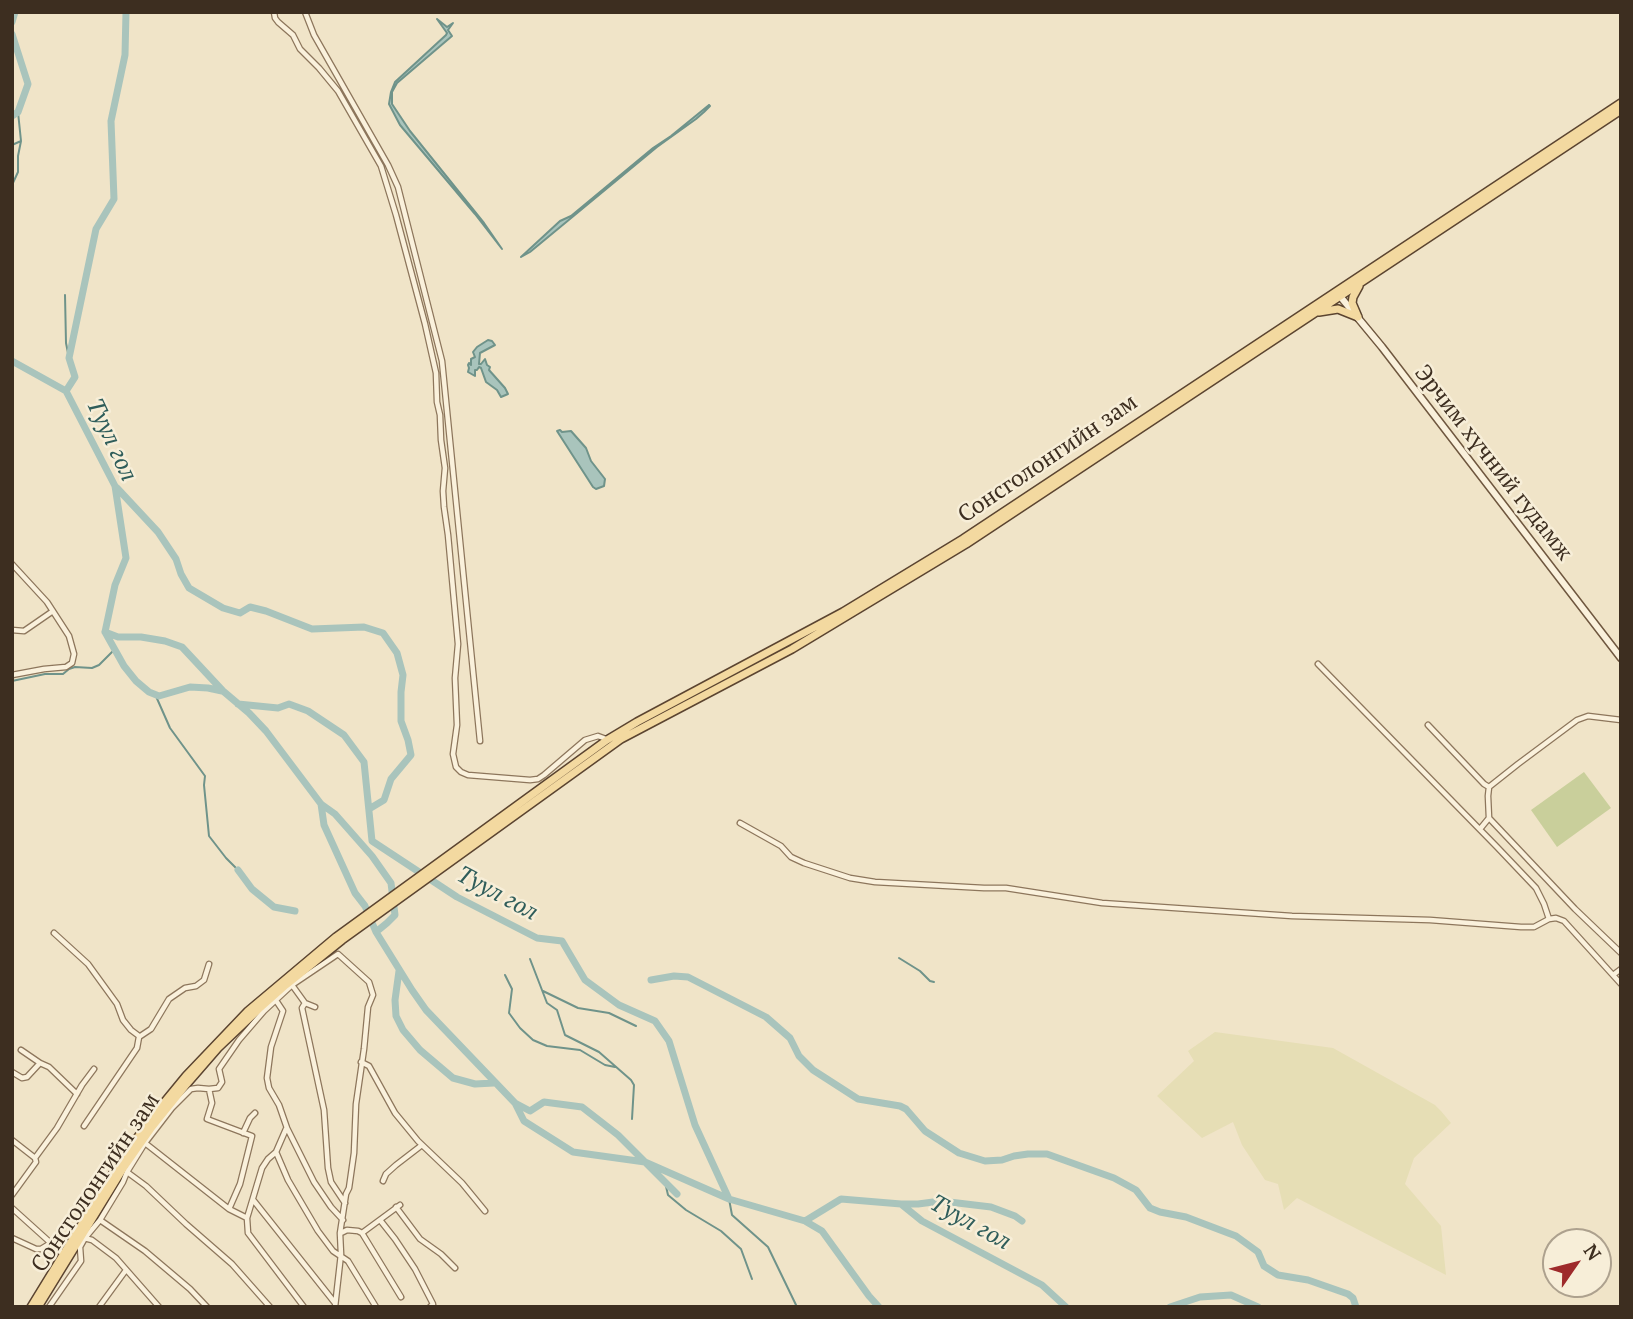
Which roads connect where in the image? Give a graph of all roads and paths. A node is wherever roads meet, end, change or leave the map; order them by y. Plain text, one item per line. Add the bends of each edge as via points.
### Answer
1 (274, 12) edge
2 (305, 12) edge
3 (1621, 103) edge
4 (1621, 110) edge
5 (1362, 281) junction
6 (1338, 293) junction
7 (1315, 313) junction
8 (1358, 317) junction
9 (12, 564) edge
10 (53, 611) junction
11 (13, 628) edge
12 (1621, 658) edge
13 (1318, 664) dead end
14 (12, 675) edge
15 (1621, 720) edge
16 (1428, 725) dead end
17 (607, 740) junction
18 (480, 741) dead end
19 (1489, 787) junction
20 (1489, 818) junction
21 (740, 823) dead end
22 (1480, 830) junction
23 (488, 831) junction
24 (1549, 919) junction
25 (54, 933) dead end
26 (339, 939) junction
27 (1621, 953) edge
28 (209, 964) dead end
29 (1621, 969) edge
30 (1613, 975) junction
31 (1621, 984) edge
32 (289, 986) junction
33 (274, 998) junction
34 (304, 1003) junction
35 (315, 1007) dead end
36 (236, 1036) junction
37 (139, 1037) junction
38 (21, 1050) dead end
39 (361, 1062) junction
40 (40, 1063) junction
41 (94, 1069) dead end
42 (12, 1072) edge
43 (209, 1089) junction
44 (76, 1094) junction
45 (170, 1107) junction
46 (255, 1114) dead end
47 (84, 1126) dead end
48 (287, 1128) junction
49 (243, 1133) junction
50 (12, 1140) edge
51 (145, 1143) junction
52 (422, 1145) junction
53 (276, 1152) junction
54 (35, 1158) junction
55 (127, 1172) junction
56 (383, 1181) dead end
57 (12, 1195) edge
58 (253, 1201) junction
59 (345, 1203) junction
60 (12, 1208) edge
61 (229, 1209) junction
62 (485, 1212) dead end
63 (247, 1218) junction
64 (100, 1220) junction
65 (343, 1220) junction
66 (380, 1220) junction
67 (340, 1233) junction
68 (362, 1233) junction
69 (83, 1237) junction
70 (12, 1238) edge
71 (51, 1244) junction
72 (63, 1254) junction
73 (341, 1254) junction
74 (455, 1268) dead end
75 (126, 1270) junction
76 (401, 1297) dead end
77 (36, 1305) edge
78 (335, 1305) edge
79 (101, 1306) edge
80 (49, 1307) edge
81 (159, 1307) edge
82 (207, 1307) edge
83 (270, 1307) edge
84 (304, 1307) edge
85 (376, 1307) edge
86 (430, 1307) edge

1 - 17 street via 338,91 381,166 425,324 436,373 458,644 456,767 468,775 538,779 585,740 598,736
2 - 18 street via 398,187 442,361
3 - 6 main road, Сонсголонгийн зам
4 - 5 main road, Сонсголонгийн зам
5 - 6 main road, Сонсголонгийн зам
5 - 8 main road via 1352,303
6 - 7 main road, Сонсголонгийн зам
6 - 8 main road, Эрчим хүчний гудамж
6 - 17 main road, Сонсголонгийн зам via 908,573
7 - 8 main road via 1338,309
7 - 23 main road, Сонсголонгийн зам via 911,578 792,649 621,739
8 - 12 main road, Эрчим хүчний гудамж
9 - 10 street
10 - 11 street via 24,632
10 - 14 street via 69,636 75,654 72,663
13 - 22 street
15 - 19 street via 1588,716 1577,720
16 - 19 street
17 - 23 main road, Сонсголонгийн зам
19 - 20 street
20 - 22 street
20 - 27 street
21 - 24 street via 804,863 875,882 1006,888 1102,903 1292,916 1534,927
22 - 24 street via 1536,888
23 - 26 main road
24 - 30 street via 1564,921
25 - 37 street via 88,964
26 - 32 main road, Сонсголонгийн зам
26 - 72 main road, Сонсголонгийн зам via 259,1000 194,1066 137,1138
28 - 37 street via 204,979 169,999 151,1029
29 - 30 street
30 - 31 street
32 - 33 main road, Сонсголонгийн зам
32 - 34 street
32 - 39 street via 338,954 369,982 373,995
33 - 36 main road, Сонсголонгийн зам
33 - 48 street via 283,1011 267,1078
34 - 35 street
34 - 59 street via 324,1110 328,1168
36 - 43 street via 219,1069 222,1082
36 - 45 main road, Сонсголонгийн зам via 204,1064
37 - 47 street via 137,1048
38 - 40 street
39 - 52 street via 369,1066 395,1113
39 - 59 street
40 - 42 street via 27,1077
40 - 44 street
41 - 44 street
43 - 45 street via 191,1089
43 - 49 street via 212,1103 207,1119
44 - 54 street
45 - 51 street
45 - 69 main road, Сонсголонгийн зам via 124,1167
46 - 49 street
48 - 53 street
48 - 65 street via 314,1182
49 - 61 street via 252,1136
50 - 54 street
51 - 55 street
51 - 61 street
52 - 56 street
52 - 62 street
53 - 58 street via 262,1168
53 - 73 street via 318,1231 333,1251
54 - 57 street
55 - 64 street
55 - 83 street via 232,1264
58 - 63 street
58 - 78 street
59 - 65 street
60 - 71 street
61 - 63 street
63 - 84 street via 248,1233
64 - 69 street
64 - 82 street via 145,1251
65 - 67 street
66 - 68 street
66 - 74 street via 398,1206 420,1238
66 - 86 street via 415,1269 433,1304
67 - 68 street
67 - 73 street
68 - 76 street
69 - 75 street
69 - 77 main road, Сонсголонгийн зам
69 - 80 street via 81,1261
70 - 71 street via 36,1249
71 - 72 street
72 - 77 main road, Сонсголонгийн зам
73 - 78 street
73 - 85 street
75 - 79 street
75 - 81 street

